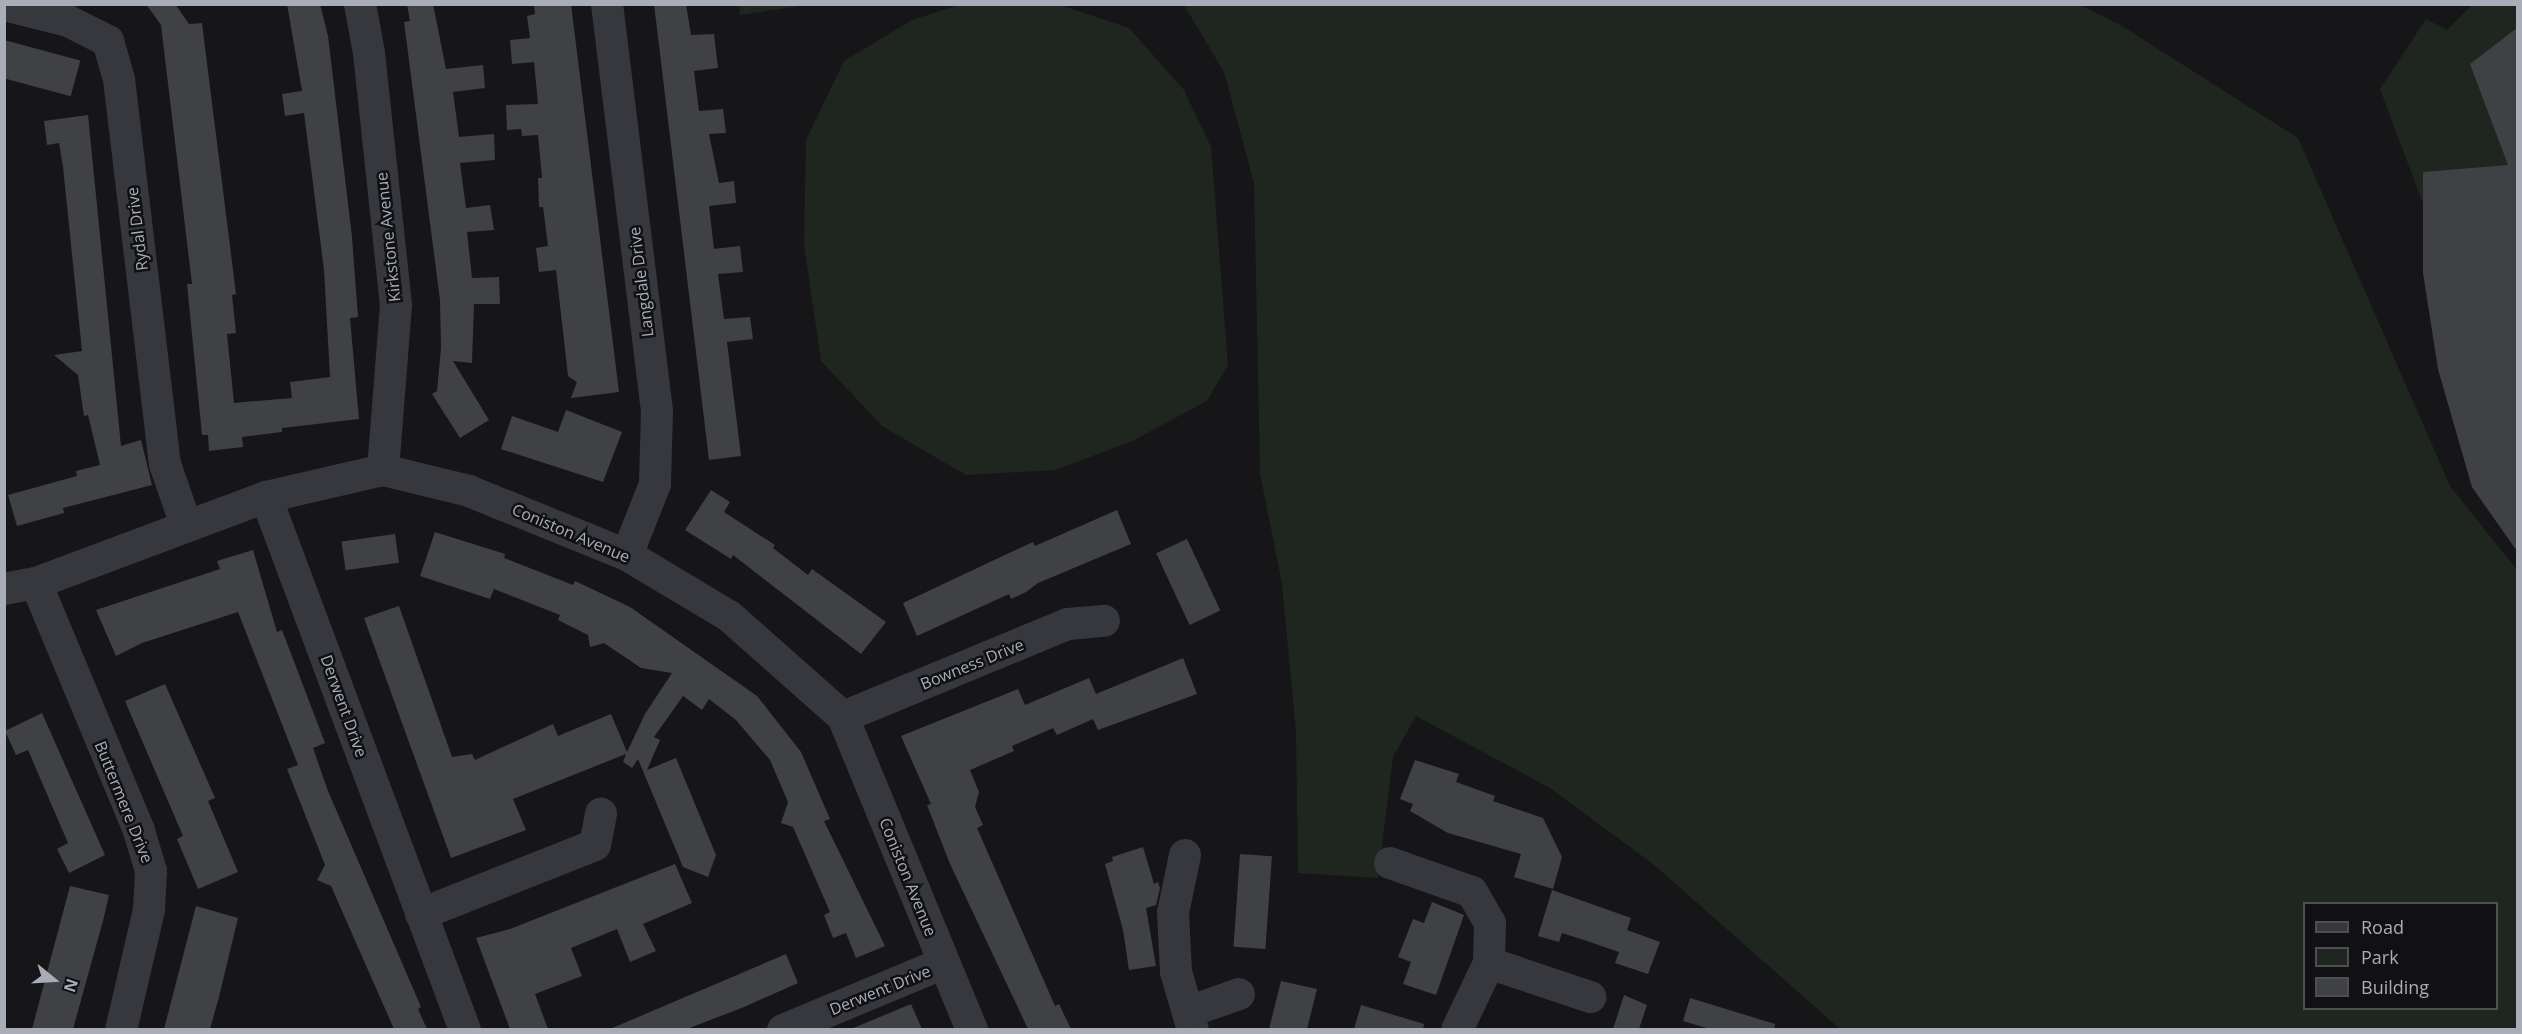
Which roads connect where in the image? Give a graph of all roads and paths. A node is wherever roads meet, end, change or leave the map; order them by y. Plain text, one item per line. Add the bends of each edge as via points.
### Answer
1 (4, 4) edge
2 (360, 4) edge
3 (607, 4) edge
4 (382, 470) junction
5 (266, 497) junction
6 (186, 525) junction
7 (627, 555) junction
8 (36, 583) junction
9 (4, 590) edge
10 (1104, 621) dead end
11 (843, 717) junction
12 (601, 814) dead end
13 (1185, 855) dead end
14 (1390, 862) dead end
15 (421, 914) junction
16 (944, 963) junction
17 (1489, 963) junction
18 (1239, 994) dead end
19 (1590, 997) dead end
20 (1191, 1021) edge
21 (120, 1029) edge
22 (465, 1029) edge
23 (783, 1029) edge
24 (972, 1029) edge
25 (1457, 1029) edge

1 - 6 street, Rydal Drive via 68,21 108,41 119,79 165,464
2 - 4 street, Kirkstone Avenue via 369,53 396,305
3 - 7 street, Langdale Drive via 657,411 655,484
4 - 5 street, Coniston Avenue
4 - 7 street, Coniston Avenue via 470,491
5 - 6 street, Coniston Avenue
5 - 15 street, Derwent Drive
6 - 8 street, Coniston Avenue
7 - 11 street, Coniston Avenue via 729,616
8 - 9 street, Coniston Avenue
8 - 21 street, Buttermere Drive via 139,831 151,871 149,910
10 - 11 street, Bowness Drive via 1068,624
11 - 16 street, Coniston Avenue
12 - 15 street via 595,845
13 - 20 street via 1173,913 1176,972
14 - 17 street via 1472,892 1490,923
15 - 22 street, Derwent Drive
16 - 23 street, Derwent Drive
16 - 24 street, Coniston Avenue
17 - 19 street
17 - 25 street
18 - 20 street

